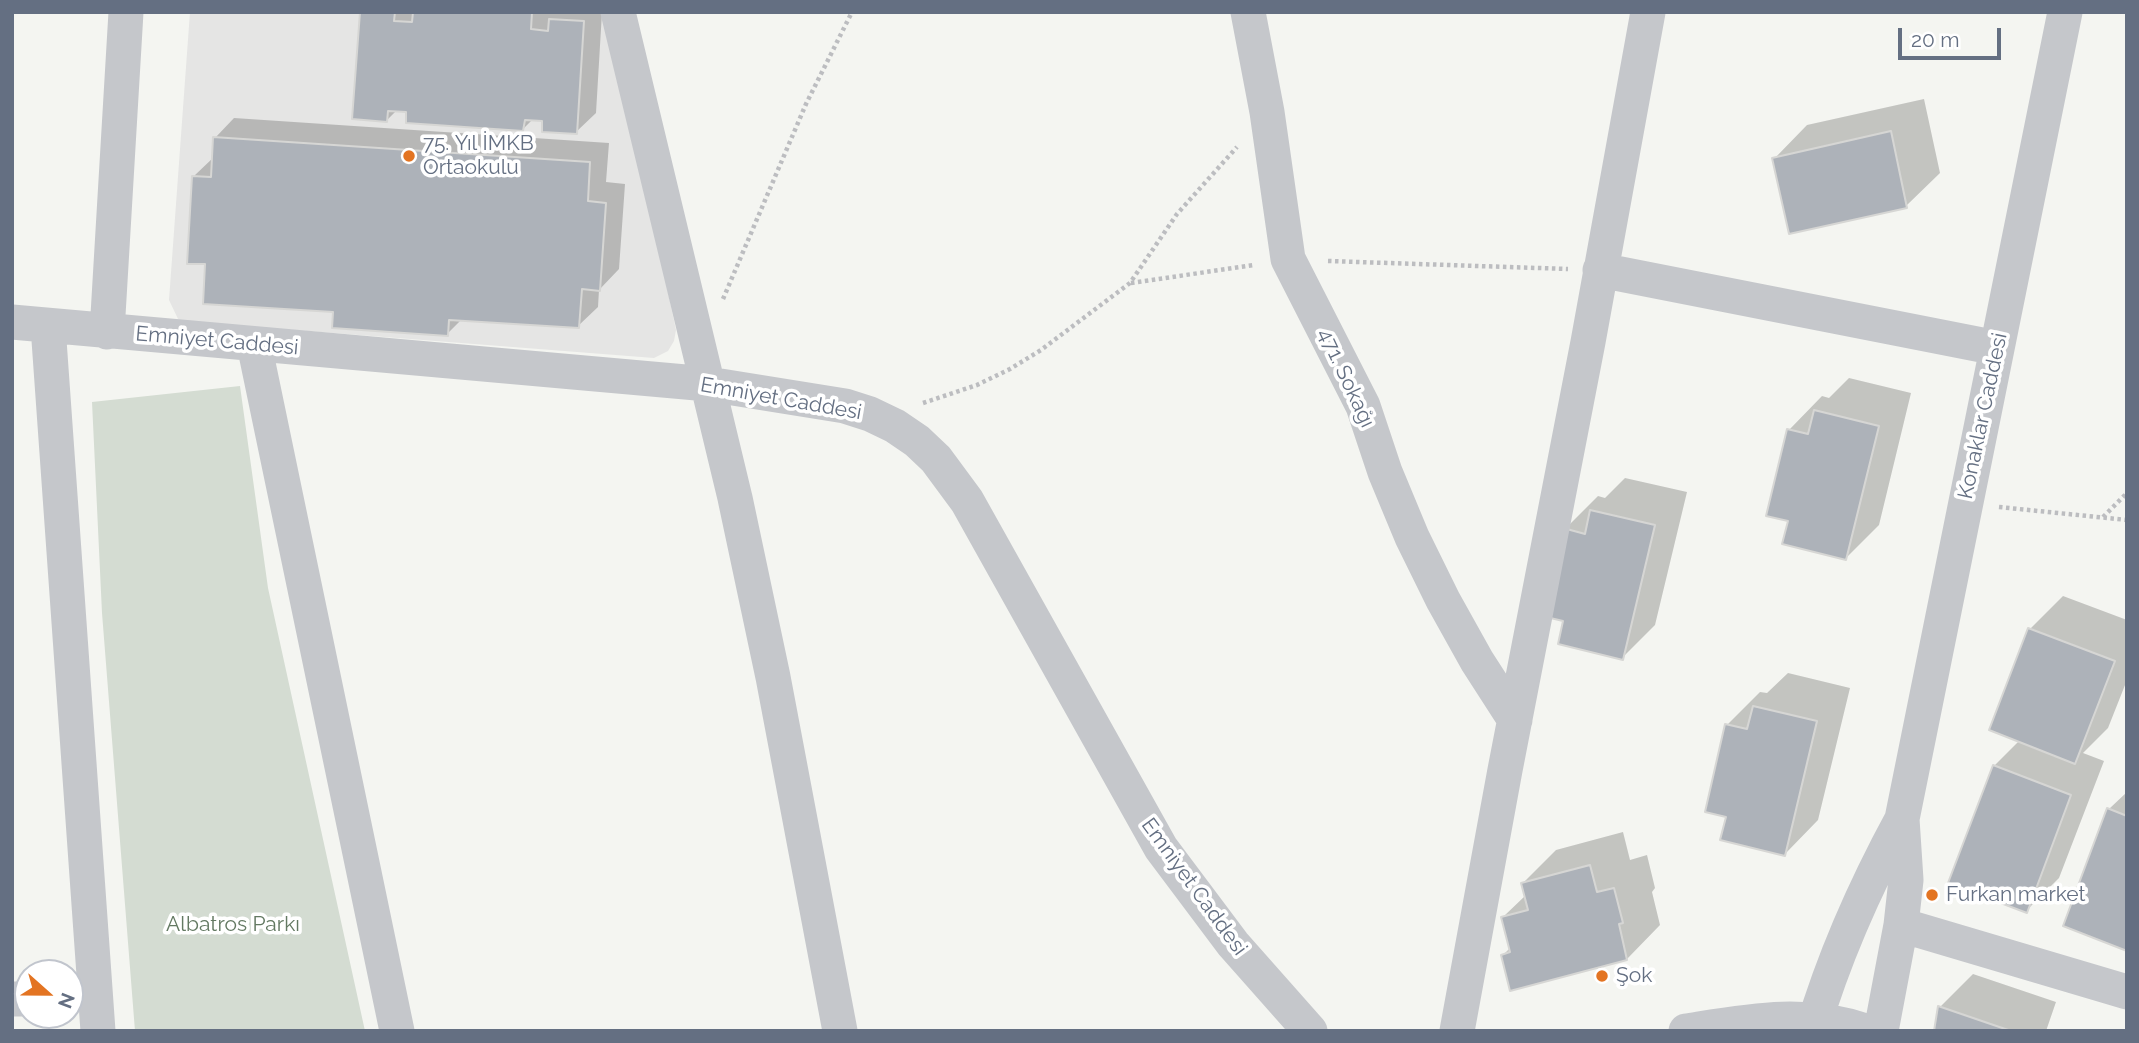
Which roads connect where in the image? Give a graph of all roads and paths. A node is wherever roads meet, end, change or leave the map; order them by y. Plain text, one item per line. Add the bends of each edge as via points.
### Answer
1 (126, 12) edge
2 (618, 12) edge
3 (852, 12) edge
4 (1248, 12) edge
5 (1648, 12) edge
6 (2065, 12) edge
7 (1267, 112) junction
8 (1288, 259) junction
9 (1600, 270) junction
10 (1130, 283) junction
11 (722, 302) dead end
12 (12, 322) edge
13 (48, 326) junction
14 (107, 332) junction
15 (254, 344) junction
16 (1997, 348) junction
17 (708, 384) junction
18 (870, 414) junction
19 (2127, 493) edge
20 (1966, 503) junction
21 (2103, 518) junction
22 (2127, 520) edge
23 (1515, 720) junction
24 (1902, 819) junction
25 (1901, 925) junction
26 (2127, 992) edge
27 (88, 1011) edge
28 (1814, 1025) edge
29 (397, 1031) edge
30 (840, 1031) edge
31 (1310, 1031) edge
32 (1457, 1031) edge
33 (1686, 1031) edge
34 (1866, 1031) edge
35 (1881, 1031) edge

1 - 14 street
2 - 17 street
3 - 11 path via 806,104
4 - 7 street, 471. Sokağı
5 - 9 street
6 - 16 street, Konaklar Caddesi
7 - 8 street, 471. Sokağı
7 - 10 path via 1177,214
8 - 9 path
8 - 10 path
8 - 23 street, 471. Sokağı via 1363,406 1412,537 1443,600
9 - 16 street
9 - 23 street
10 - 18 path via 1010,369 942,398
12 - 13 street, Emniyet Caddesi
13 - 14 street, Emniyet Caddesi
13 - 27 street
14 - 15 street, Emniyet Caddesi
15 - 17 street, Emniyet Caddesi
15 - 29 street
16 - 20 street, Konaklar Caddesi
17 - 18 street, Emniyet Caddesi
17 - 30 street via 773,677
18 - 31 street, Emniyet Caddesi via 917,441 953,479 1161,848 1233,944
19 - 21 path
20 - 21 path
20 - 24 street, Konaklar Caddesi
21 - 22 path
23 - 32 street
24 - 25 street, Konaklar Caddesi via 1906,880
24 - 28 street, Konaklar Caddesi via 1870,877
25 - 26 street
25 - 35 street, Konaklar Caddesi
28 - 33 street via 1761,1019
28 - 34 street

